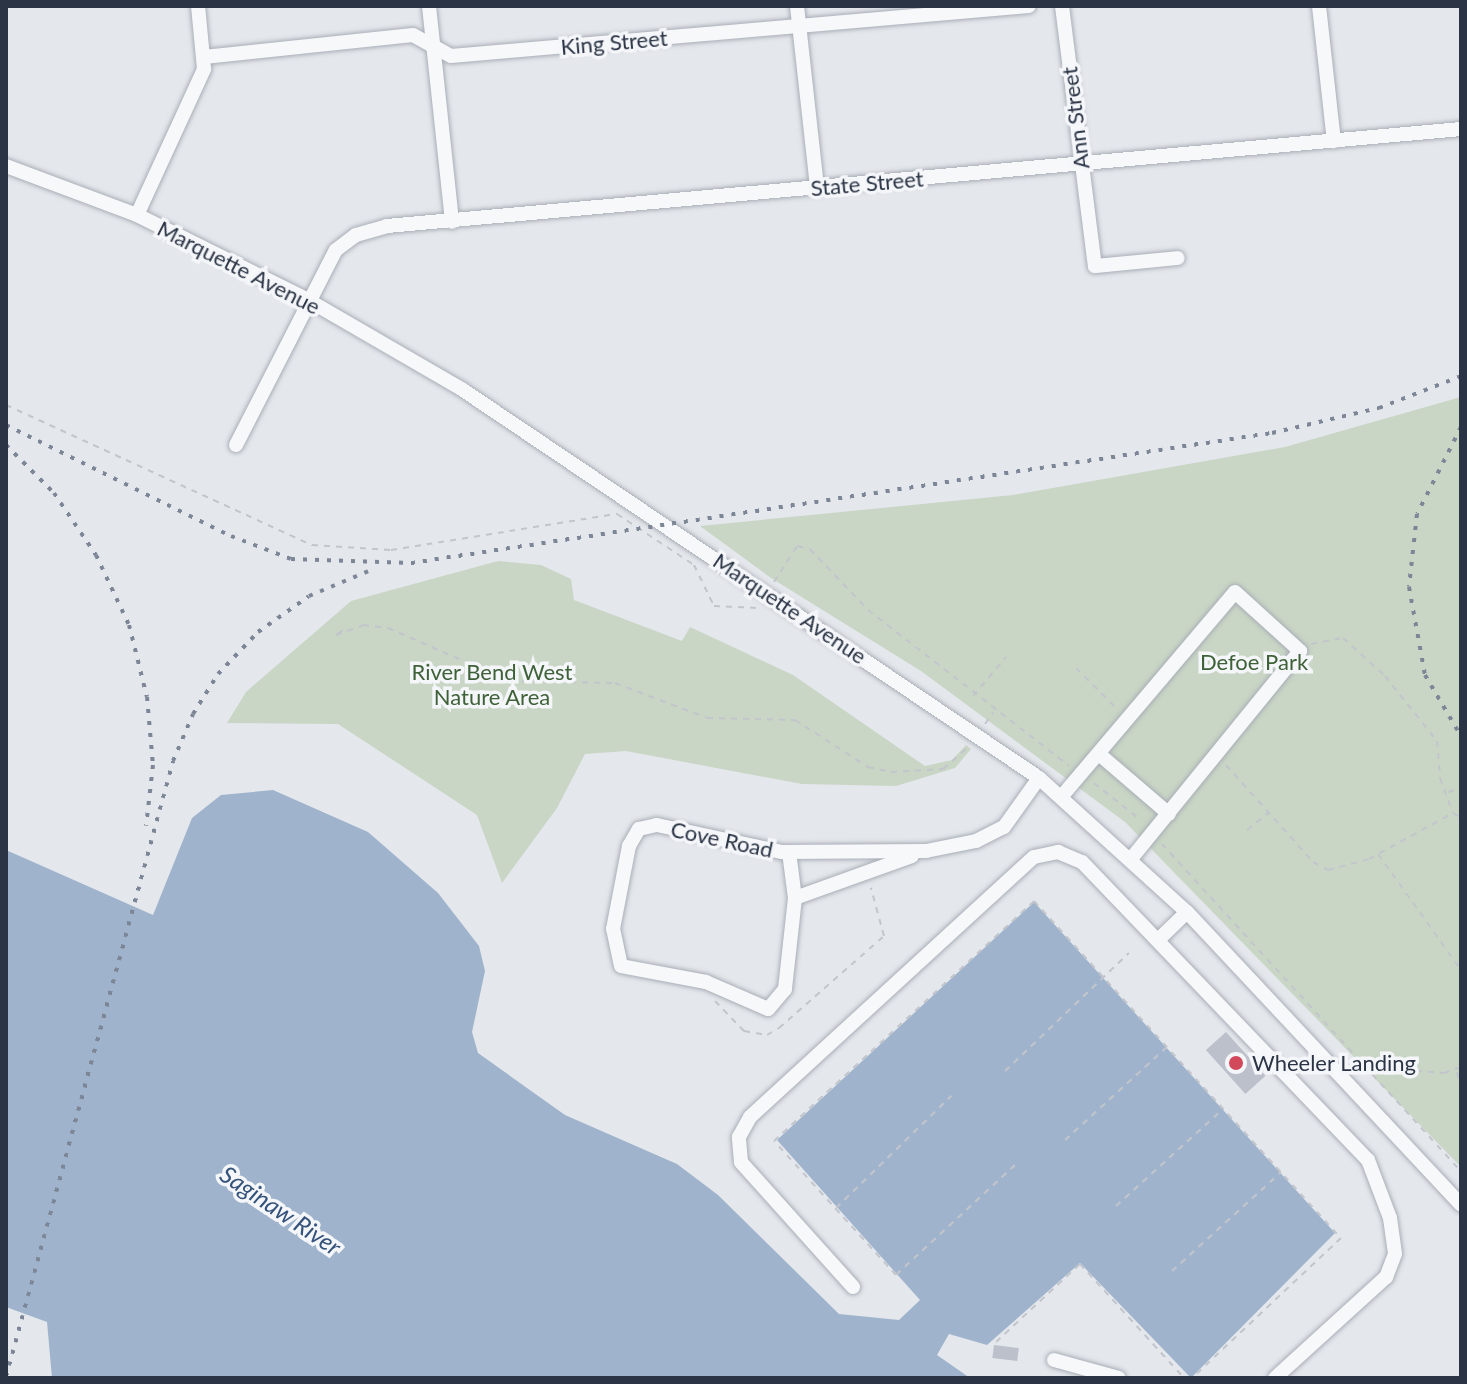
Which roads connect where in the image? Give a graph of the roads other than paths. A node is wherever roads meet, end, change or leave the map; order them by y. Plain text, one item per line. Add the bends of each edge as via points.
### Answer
1 (198, 6) edge
2 (429, 6) edge
3 (797, 6) edge
4 (1029, 6) edge
5 (1062, 6) edge
6 (1319, 6) edge
7 (799, 26) junction
8 (434, 46) junction
9 (204, 57) junction
10 (1461, 129) edge
11 (1334, 141) junction
12 (1079, 163) junction
13 (6, 166) edge
14 (817, 188) junction
15 (137, 215) junction
16 (452, 222) junction
17 (1178, 258) dead end
18 (308, 300) junction
19 (236, 445) dead end
20 (1099, 754) junction
21 (1039, 778) junction
22 (1062, 796) junction
23 (1169, 814) junction
24 (926, 851) junction
25 (789, 852) junction
26 (1132, 858) junction
27 (795, 898) junction
28 (1187, 912) junction
29 (1158, 940) junction
30 (1461, 1205) edge
31 (853, 1287) dead end
32 (1054, 1360) dead end
33 (1119, 1378) edge
34 (1275, 1378) edge

1 - 9 street
2 - 8 street
3 - 7 street
4 - 7 street, King Street
5 - 12 street, Ann Street
6 - 11 street
7 - 8 street, King Street via 451,56
7 - 14 street
8 - 9 street, King Street via 413,35
8 - 16 street
9 - 15 street
10 - 11 street, State Street
11 - 12 street, State Street
12 - 14 street, State Street
12 - 17 street, Ann Street via 1095,266
13 - 15 street, Marquette Avenue
14 - 16 street, State Street
15 - 18 street, Marquette Avenue
16 - 18 street, State Street via 356,235 336,250
18 - 19 street, State Street
18 - 21 street, Marquette Avenue via 463,390
20 - 22 street
20 - 23 street
20 - 23 street via 1235,592 1300,651
21 - 22 street, Marquette Avenue
21 - 24 street, Cove Road via 1004,827 976,841
22 - 26 street, Marquette Avenue
23 - 26 street
24 - 25 street, Cove Road
24 - 27 street, Cove Road
25 - 27 street, Cove Road
25 - 27 street, Cove Road via 657,825 639,829 629,846 613,949 621,966 706,982 768,1009 779,1000
26 - 28 street, Marquette Avenue
28 - 29 street
28 - 30 street, Marquette Avenue
29 - 31 street via 1082,862 1042,854 750,1117 739,1137 741,1162
29 - 34 street via 1368,1160 1390,1218 1395,1254 1386,1277
32 - 33 street

